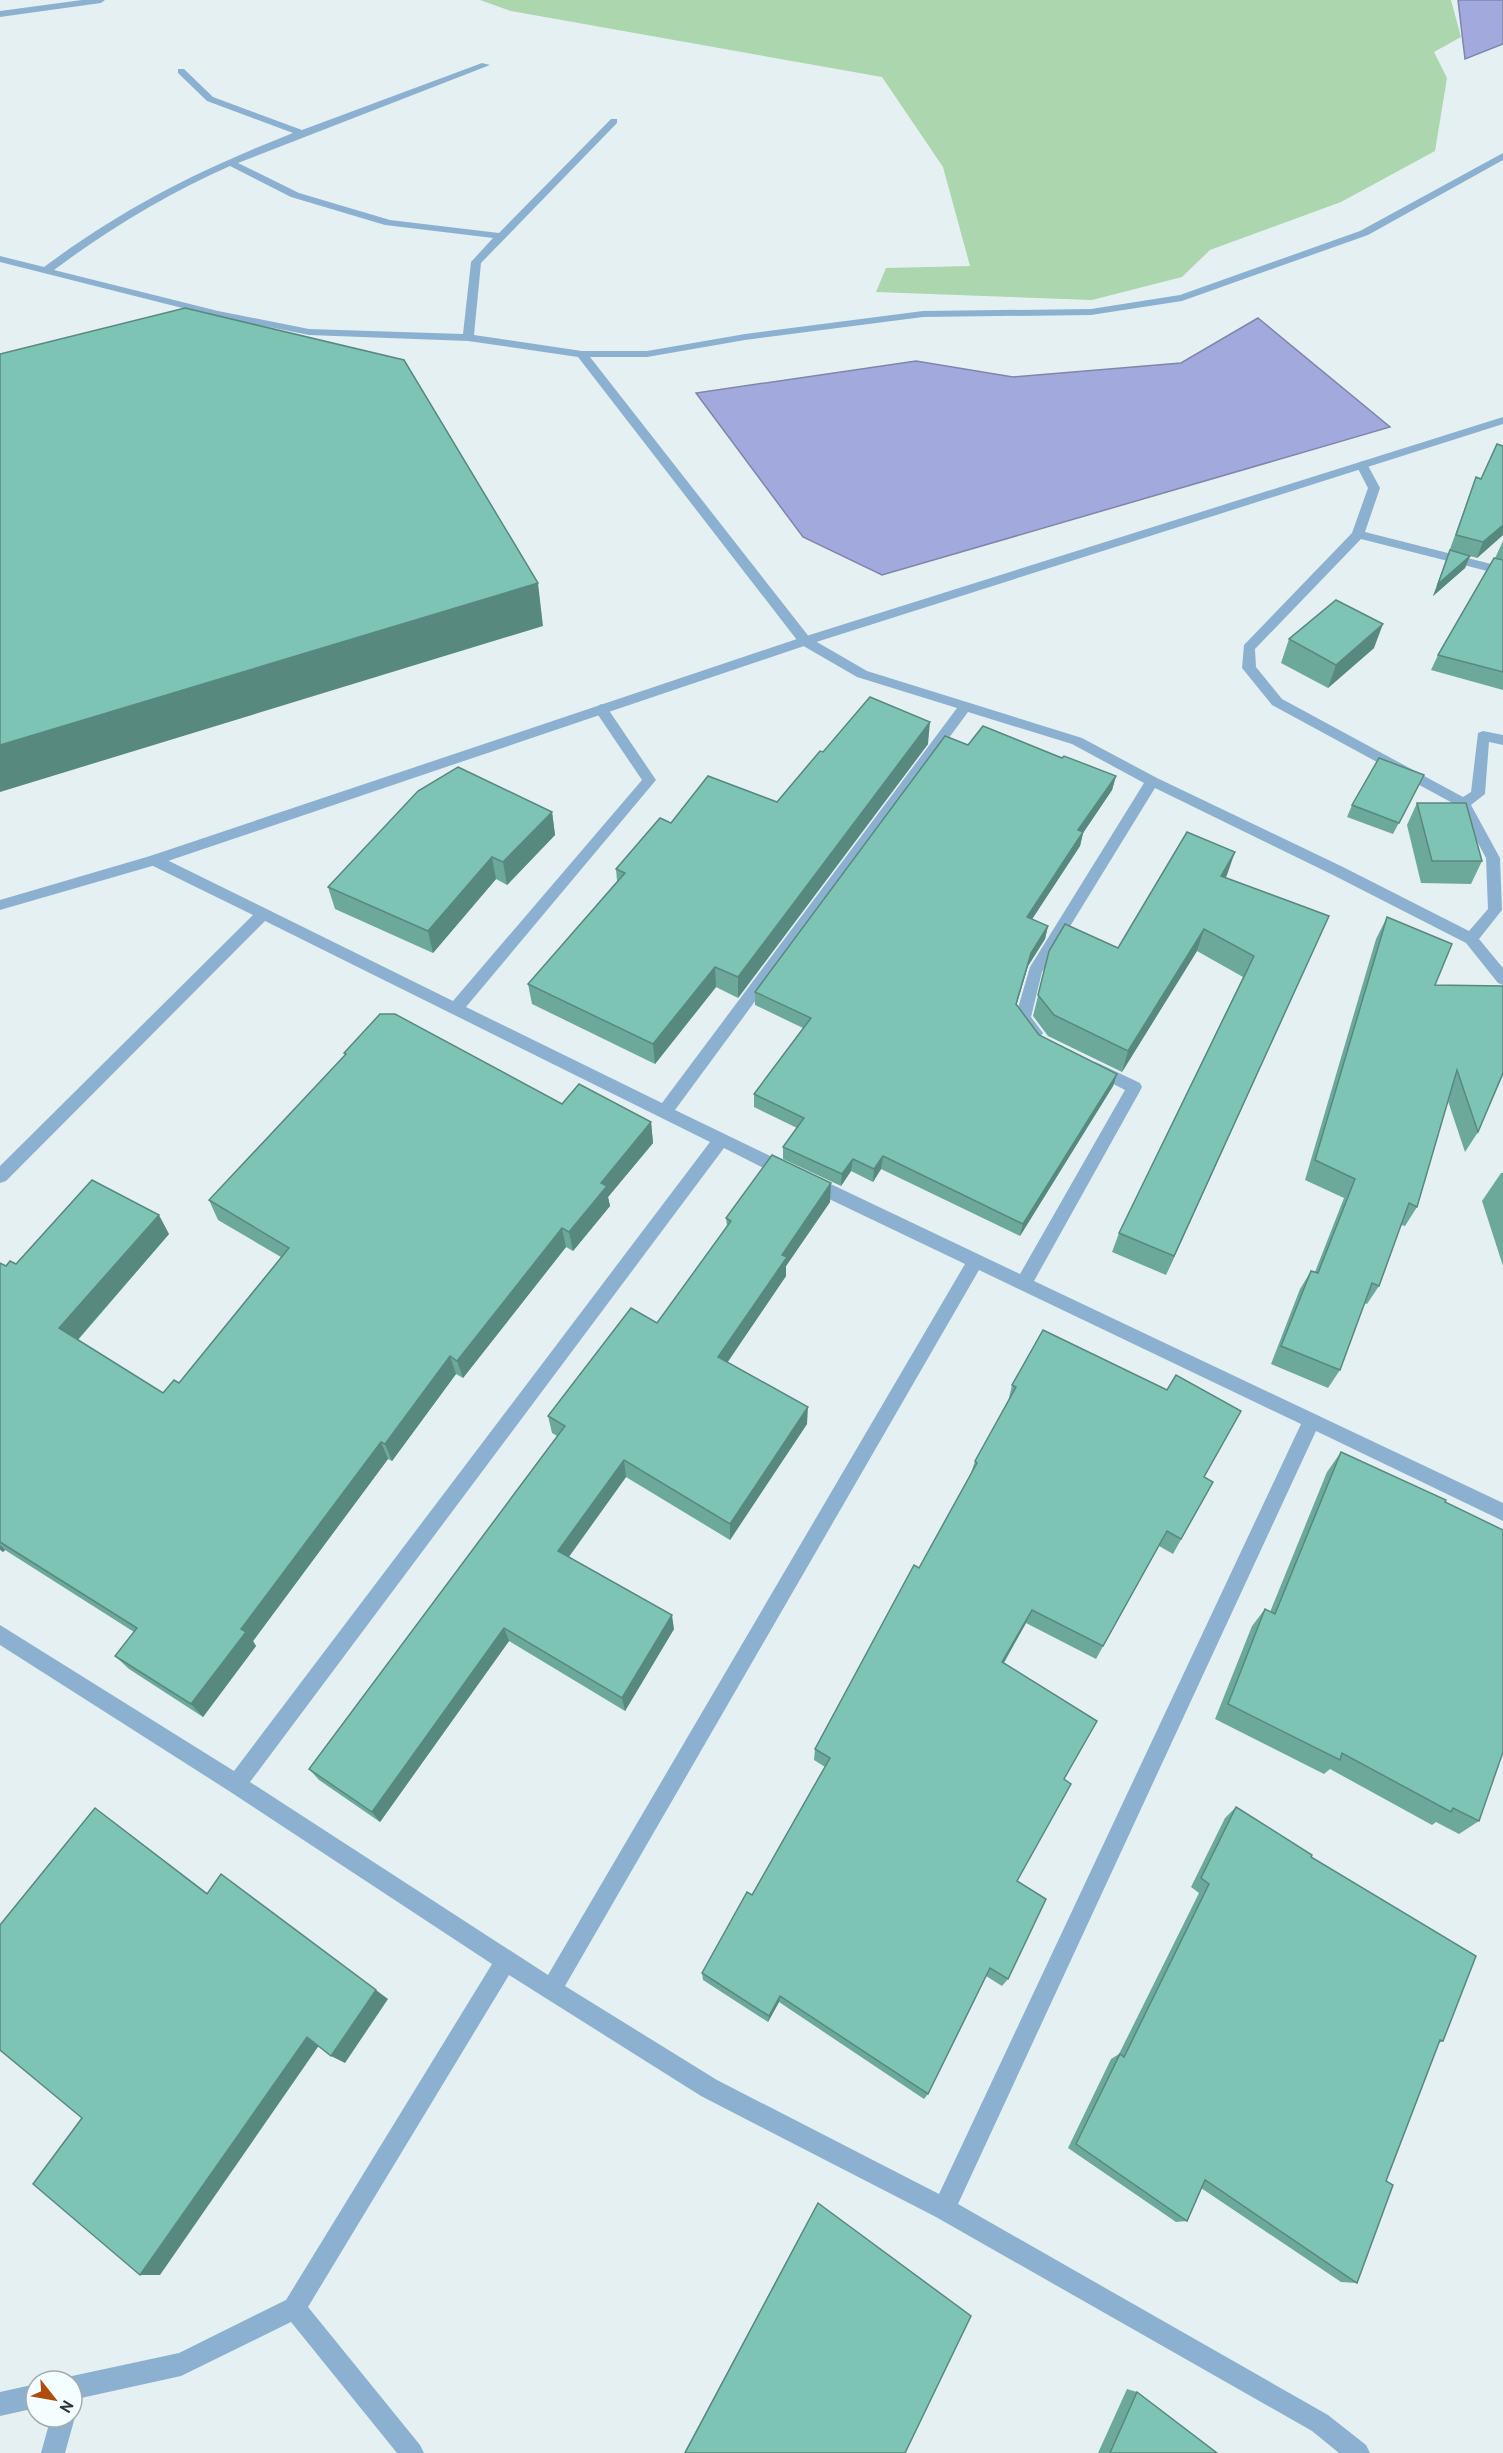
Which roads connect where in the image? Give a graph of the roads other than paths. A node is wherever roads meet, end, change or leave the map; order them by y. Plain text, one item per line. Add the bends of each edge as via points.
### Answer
1 (101, 0) edge
2 (0, 14) edge
3 (485, 65) dead end
4 (181, 71) dead end
5 (614, 121) dead end
6 (302, 133) junction
7 (1503, 156) edge
8 (231, 163) junction
9 (500, 236) junction
10 (0, 259) edge
11 (47, 270) junction
12 (468, 338) junction
13 (582, 354) junction
14 (1503, 420) edge
15 (1362, 465) junction
16 (1358, 534) junction
17 (1503, 571) edge
18 (805, 641) junction
19 (965, 707) junction
20 (601, 709) junction
21 (1503, 740) edge
22 (1152, 782) junction
23 (1463, 803) junction
24 (154, 860) junction
25 (0, 905) edge
26 (263, 914) junction
27 (1471, 939) junction
28 (1503, 979) edge
29 (455, 1009) junction
30 (1042, 1042) edge
31 (1083, 1062) edge
32 (664, 1113) junction
33 (720, 1141) junction
34 (0, 1176) edge
35 (976, 1260) junction
36 (1024, 1283) junction
37 (1312, 1420) junction
38 (1503, 1512) edge
39 (0, 1634) edge
40 (236, 1784) junction
41 (506, 1960) junction
42 (551, 1990) junction
43 (944, 2210) junction
44 (294, 2308) junction
45 (84, 2385) edge
46 (24, 2399) edge
47 (0, 2404) edge
48 (60, 2429) edge
49 (53, 2453) edge
50 (412, 2453) edge
51 (1358, 2453) edge

1 - 2 street
3 - 6 street
4 - 6 street via 210,99
5 - 9 street
6 - 8 street
7 - 13 street via 1364,233 1182,298 1091,312 923,314 646,354
8 - 9 street via 295,195 389,224
8 - 11 street via 133,209 81,242
9 - 12 street via 476,262
10 - 11 street
11 - 12 street via 219,314 309,332
12 - 13 street
13 - 18 street
14 - 15 street
15 - 16 street via 1374,488
15 - 18 street
16 - 17 street
16 - 23 street via 1249,648 1249,668 1277,702
18 - 19 street via 862,674
18 - 20 street
19 - 22 street via 1077,741
19 - 32 street
20 - 24 street
20 - 29 street via 649,780
21 - 23 street via 1483,736 1478,794
22 - 27 street
22 - 30 street via 1035,971 1023,1018
23 - 27 street via 1493,858 1496,909
24 - 25 street
24 - 26 street
26 - 29 street
26 - 34 street
27 - 28 street
29 - 32 street
31 - 36 street via 1134,1087
32 - 33 street
33 - 35 street
33 - 40 street
35 - 36 street
35 - 42 street
36 - 37 street
37 - 38 street
37 - 43 street
39 - 40 street
40 - 41 street
41 - 42 street
41 - 44 street
42 - 43 street via 709,2088
43 - 51 street via 1320,2423
44 - 45 street via 181,2364
44 - 50 street
46 - 47 street
48 - 49 street

